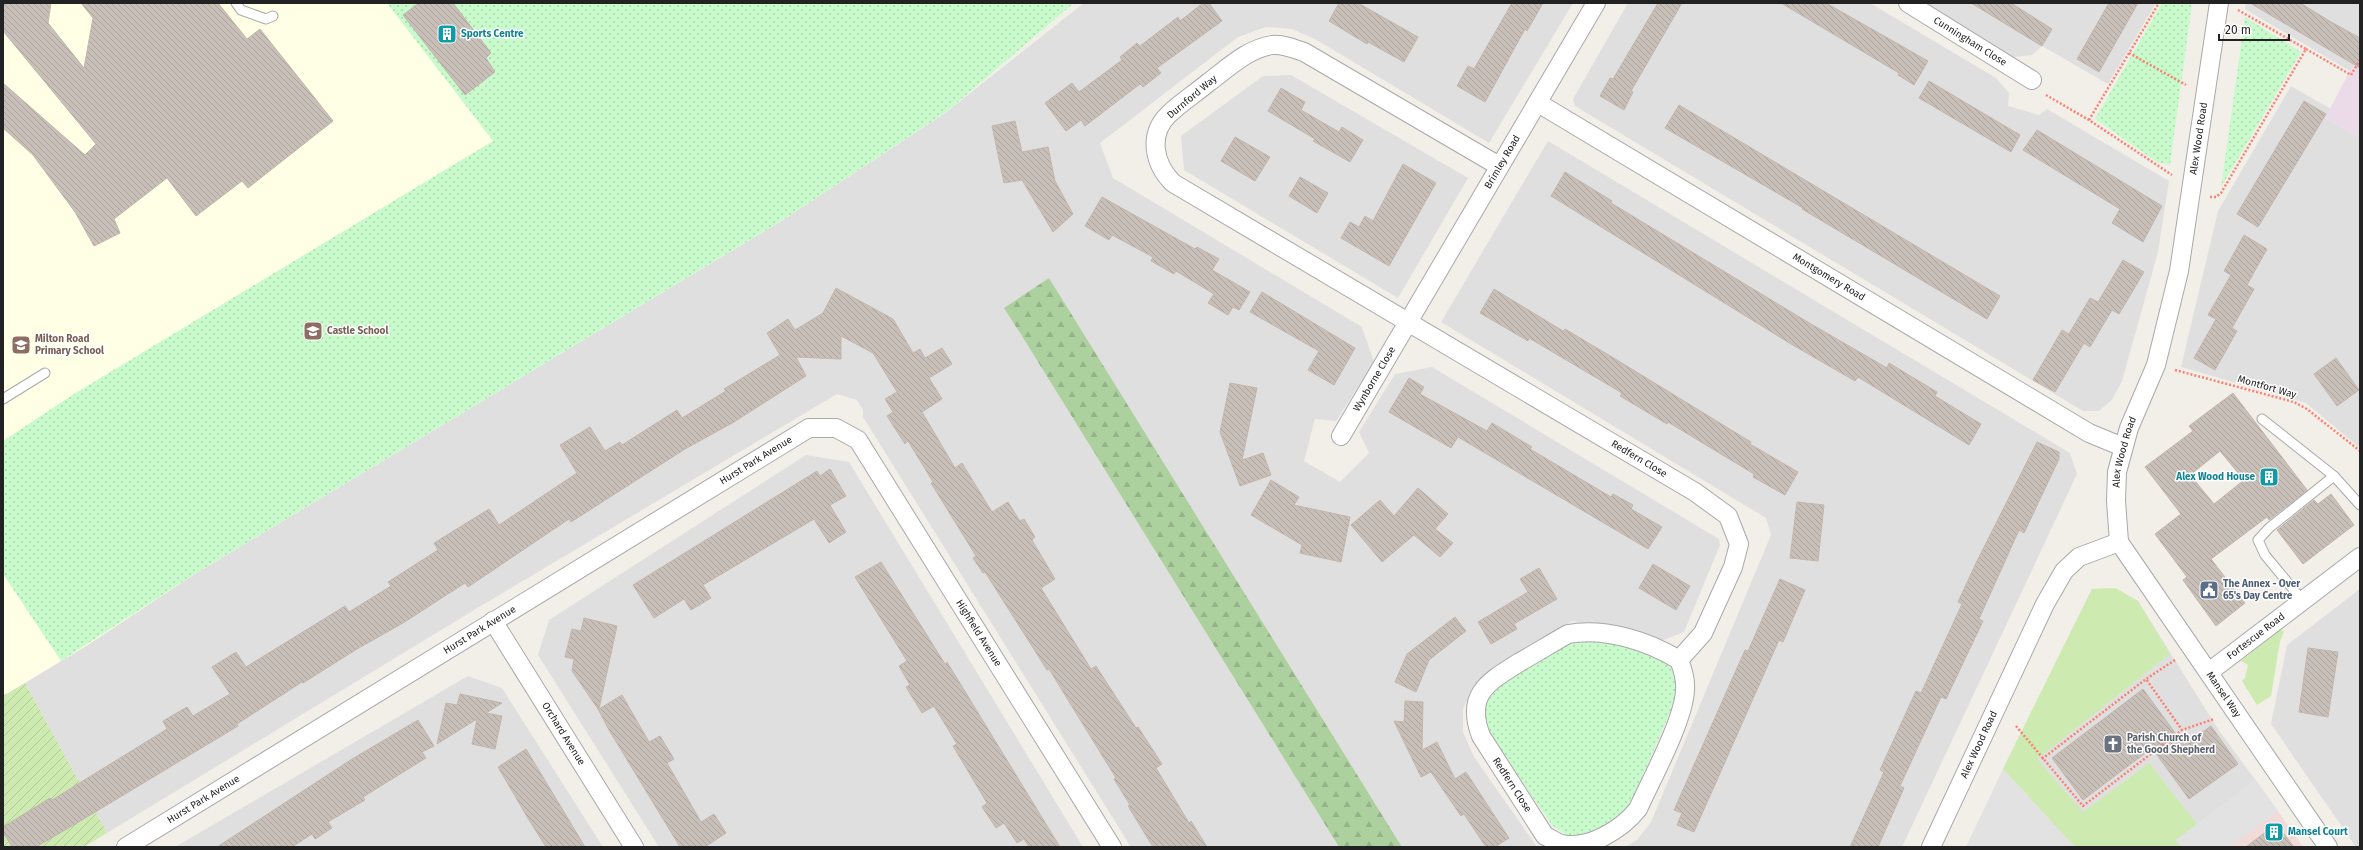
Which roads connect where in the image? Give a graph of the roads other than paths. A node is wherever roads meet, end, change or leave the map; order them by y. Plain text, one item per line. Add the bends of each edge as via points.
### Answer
1 (236, 3) edge
2 (1596, 3) edge
3 (1908, 3) edge
4 (2219, 3) edge
5 (273, 16) dead end
6 (2032, 80) road end
7 (1538, 103) junction
8 (1499, 166) junction
9 (1408, 322) junction
10 (45, 373) dead end
11 (3, 399) edge
12 (2262, 419) dead end
13 (836, 428) joint
14 (1341, 436) dead end
15 (2123, 447) junction
16 (2334, 476) junction
17 (2360, 505) edge
18 (2119, 542) junction
19 (2360, 557) edge
20 (2303, 600) junction
21 (492, 621) junction
22 (1679, 660) junction
23 (2210, 672) junction
24 (126, 847) edge
25 (634, 847) edge
26 (1112, 847) edge
27 (1931, 847) edge
28 (2328, 847) edge

1 - 5 lane via 241,10 266,19
2 - 7 street, Brimley Road
3 - 6 street, Cunningham Close
4 - 15 street, Alex Wood Road via 2179,271 2156,365
7 - 8 street, Brimley Road
7 - 15 street, Montgomery Road via 2089,433
8 - 9 street, Brimley Road
8 - 9 street, Durnford Way via 1304,52 1289,46 1272,45 1241,58 1167,115 1155,141 1156,154 1164,174 1173,183
9 - 14 street, Wynborne Close
9 - 22 street, Redfern Close via 1688,488 1728,516 1739,544 1734,567 1703,633
10 - 11 lane
12 - 16 lane
13 - 21 street, Hurst Park Avenue via 809,428
13 - 26 street, Highfield Avenue via 858,440
15 - 18 street, Alex Wood Road via 2117,472 2116,493
16 - 17 lane
16 - 20 lane via 2269,528 2258,540 2265,556
18 - 23 street, Mansel Way
18 - 27 street, Alex Wood Road via 2079,557 2064,571 2045,604
19 - 20 street, Fortescue Road
20 - 23 street, Fortescue Road
21 - 24 street, Hurst Park Avenue
21 - 25 street, Orchard Avenue
22 - 22 street, Redfern Close via 1684,672 1682,708 1638,809 1628,822 1605,836 1579,846 1561,844 1545,836 1481,736 1476,722 1476,706 1489,681 1568,634 1582,631 1612,635 1660,648
23 - 28 street, Mansel Way

